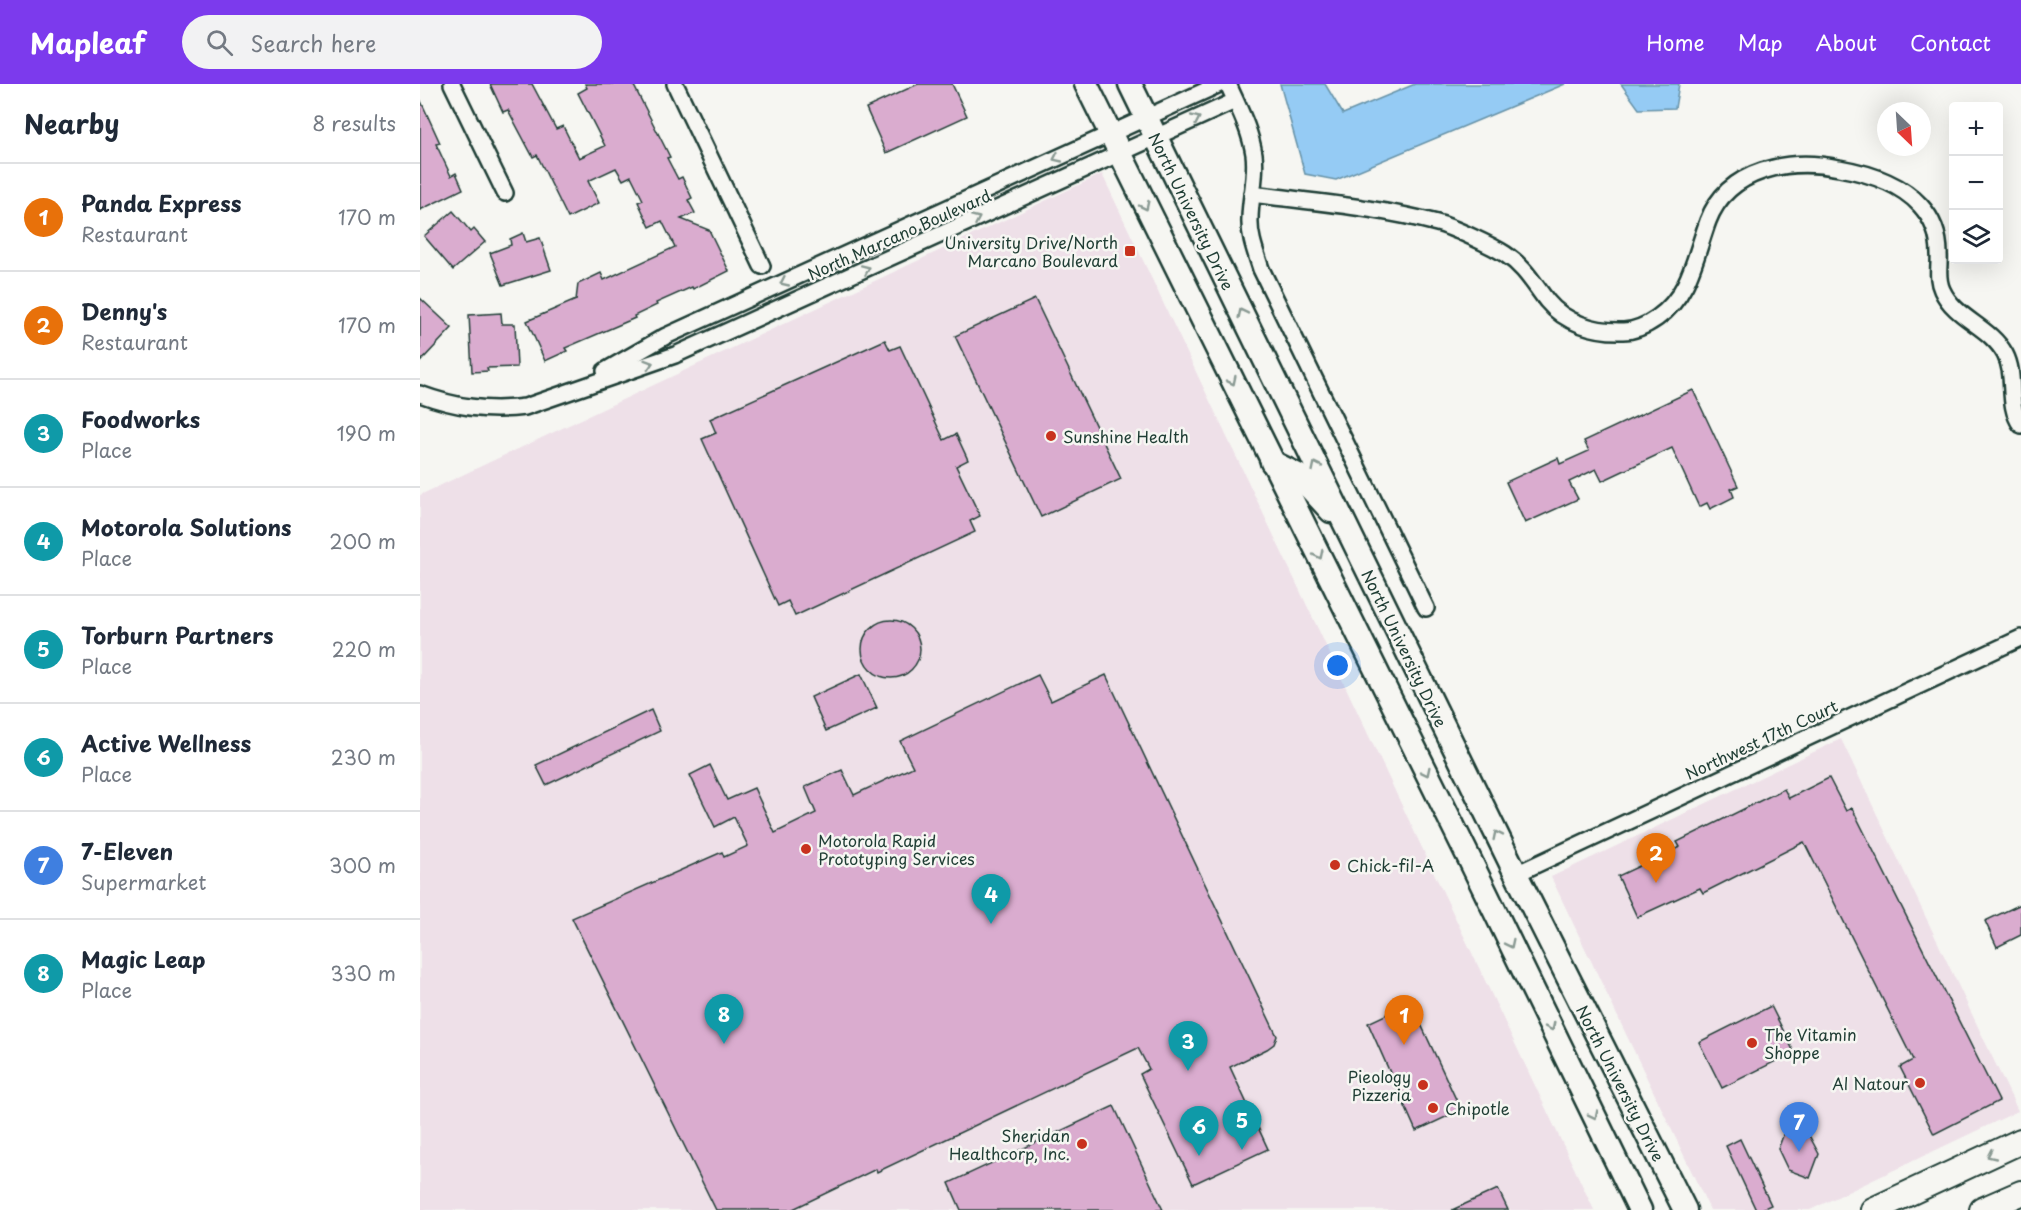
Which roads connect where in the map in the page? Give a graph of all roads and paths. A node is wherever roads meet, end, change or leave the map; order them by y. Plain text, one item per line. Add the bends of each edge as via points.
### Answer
1 (452, 84) edge
2 (675, 84) edge
3 (1086, 84) edge
4 (1130, 84) edge
5 (1220, 84) edge
6 (1228, 84) edge
7 (1235, 100) junction
8 (1151, 127) junction
9 (1115, 144) junction
10 (505, 193) dead end
11 (1252, 194) junction
12 (762, 266) dead end
13 (573, 388) junction
14 (420, 394) edge
15 (2021, 425) edge
16 (1272, 462) junction
17 (1342, 519) junction
18 (1426, 608) dead end
19 (2021, 638) edge
20 (1469, 858) junction
21 (1516, 874) junction
22 (1486, 896) junction
23 (1543, 925) junction
24 (2021, 1142) edge
25 (2021, 1193) edge
26 (1640, 1210) edge
27 (1685, 1210) edge
28 (1872, 1210) edge
29 (1982, 1210) edge

1 - 10 street
2 - 12 street
3 - 9 main road
4 - 8 main road, North University Drive
5 - 8 street, North Marcano Boulevard
6 - 7 street
8 -> 7 street, North Marcano Boulevard
7 - 11 street via 1254,155
8 - 9 street, North Marcano Boulevard
8 - 9 street, North Marcano Boulevard
17 -> 8 main road, North University Drive
9 -> 13 street, North Marcano Boulevard via 666,336
13 -> 9 street, North Marcano Boulevard via 675,355
9 -> 16 main road
11 - 15 street via 1440,223 1515,262 1561,316 1577,324 1627,332 1646,326 1682,292 1708,219 1736,183 1783,165 1812,164 1856,171 1913,197 1927,212 1937,236 1937,275 1942,290 1951,305 2004,351 2010,365 2013,406
11 - 18 street via 1249,221 1261,269
13 - 14 street, North Marcano Boulevard via 525,406 501,410 450,404
16 - 17 main road via 1298,475
16 -> 20 main road
21 -> 17 main road, North University Drive
19 - 21 street, Northwest 17th Court
20 - 21 main road via 1496,873
20 - 22 main road
21 - 23 main road, North University Drive
22 - 23 main road via 1508,897
22 -> 26 main road
23 - 27 main road, North University Drive
24 -> 28 highway
25 - 29 highway

